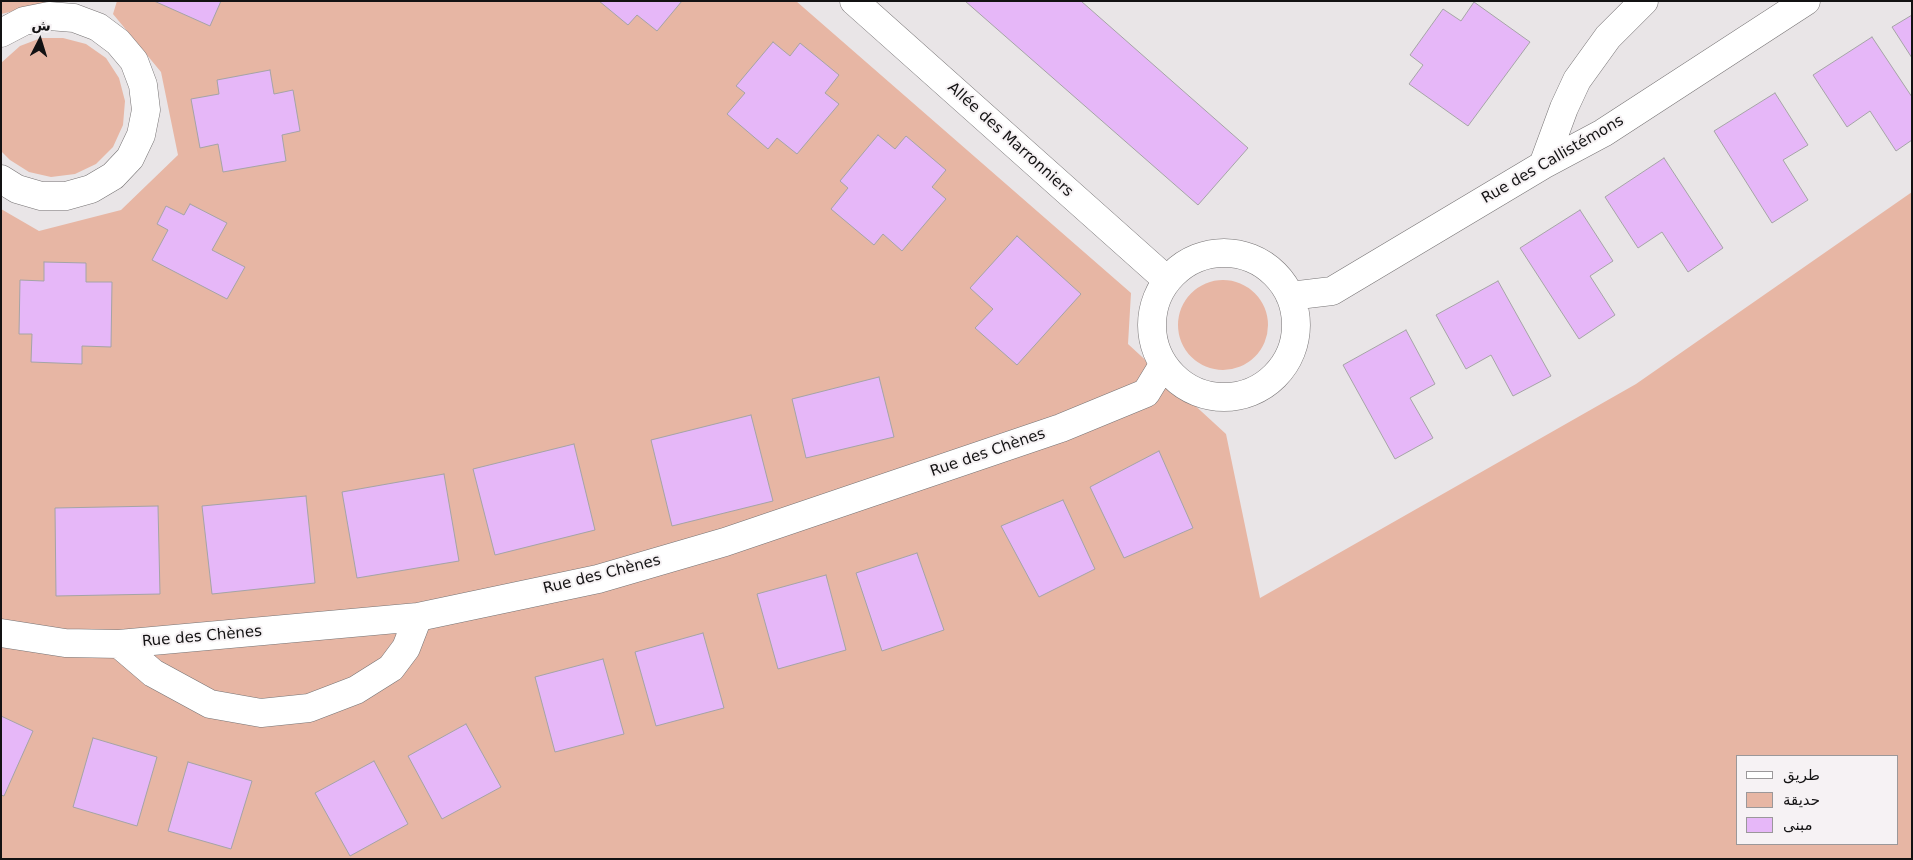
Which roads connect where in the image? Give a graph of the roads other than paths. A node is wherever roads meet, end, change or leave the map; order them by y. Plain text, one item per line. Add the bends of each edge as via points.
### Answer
1 (854, 1) edge
2 (1644, 1) edge
3 (1806, 1) edge
4 (90, 11) edge
5 (1, 33) edge
6 (1543, 165) junction
7 (1, 179) edge
8 (1167, 280) junction
9 (1290, 296) junction
10 (1163, 365) junction
11 (418, 617) junction
12 (1, 633) edge
13 (119, 644) junction

1 - 8 street, Allée des Marronniers
2 - 6 street via 1608,37 1577,80
3 - 6 street, Rue des Callistémons via 1603,133
4 - 5 street via 24,21
4 - 7 street via 98,27 118,42 140,73 146,110 136,147 113,176 79,194 41,196
6 - 9 street, Rue des Callistémons via 1332,291
8 - 9 street via 1194,259 1227,253 1250,258 1269,269
8 - 10 street via 1156,300 1151,322 1154,344
9 - 10 street via 1296,330 1291,354 1278,374 1259,389 1236,397 1212,397 1189,389
10 - 11 street, Rue des Chènes via 1146,393 1061,428 817,512 598,579
11 - 13 street, Rue des Chènes
11 - 13 street via 406,648 392,668 356,690 309,708 261,713 210,704 152,672
12 - 13 street, Rue des Chènes via 65,643

